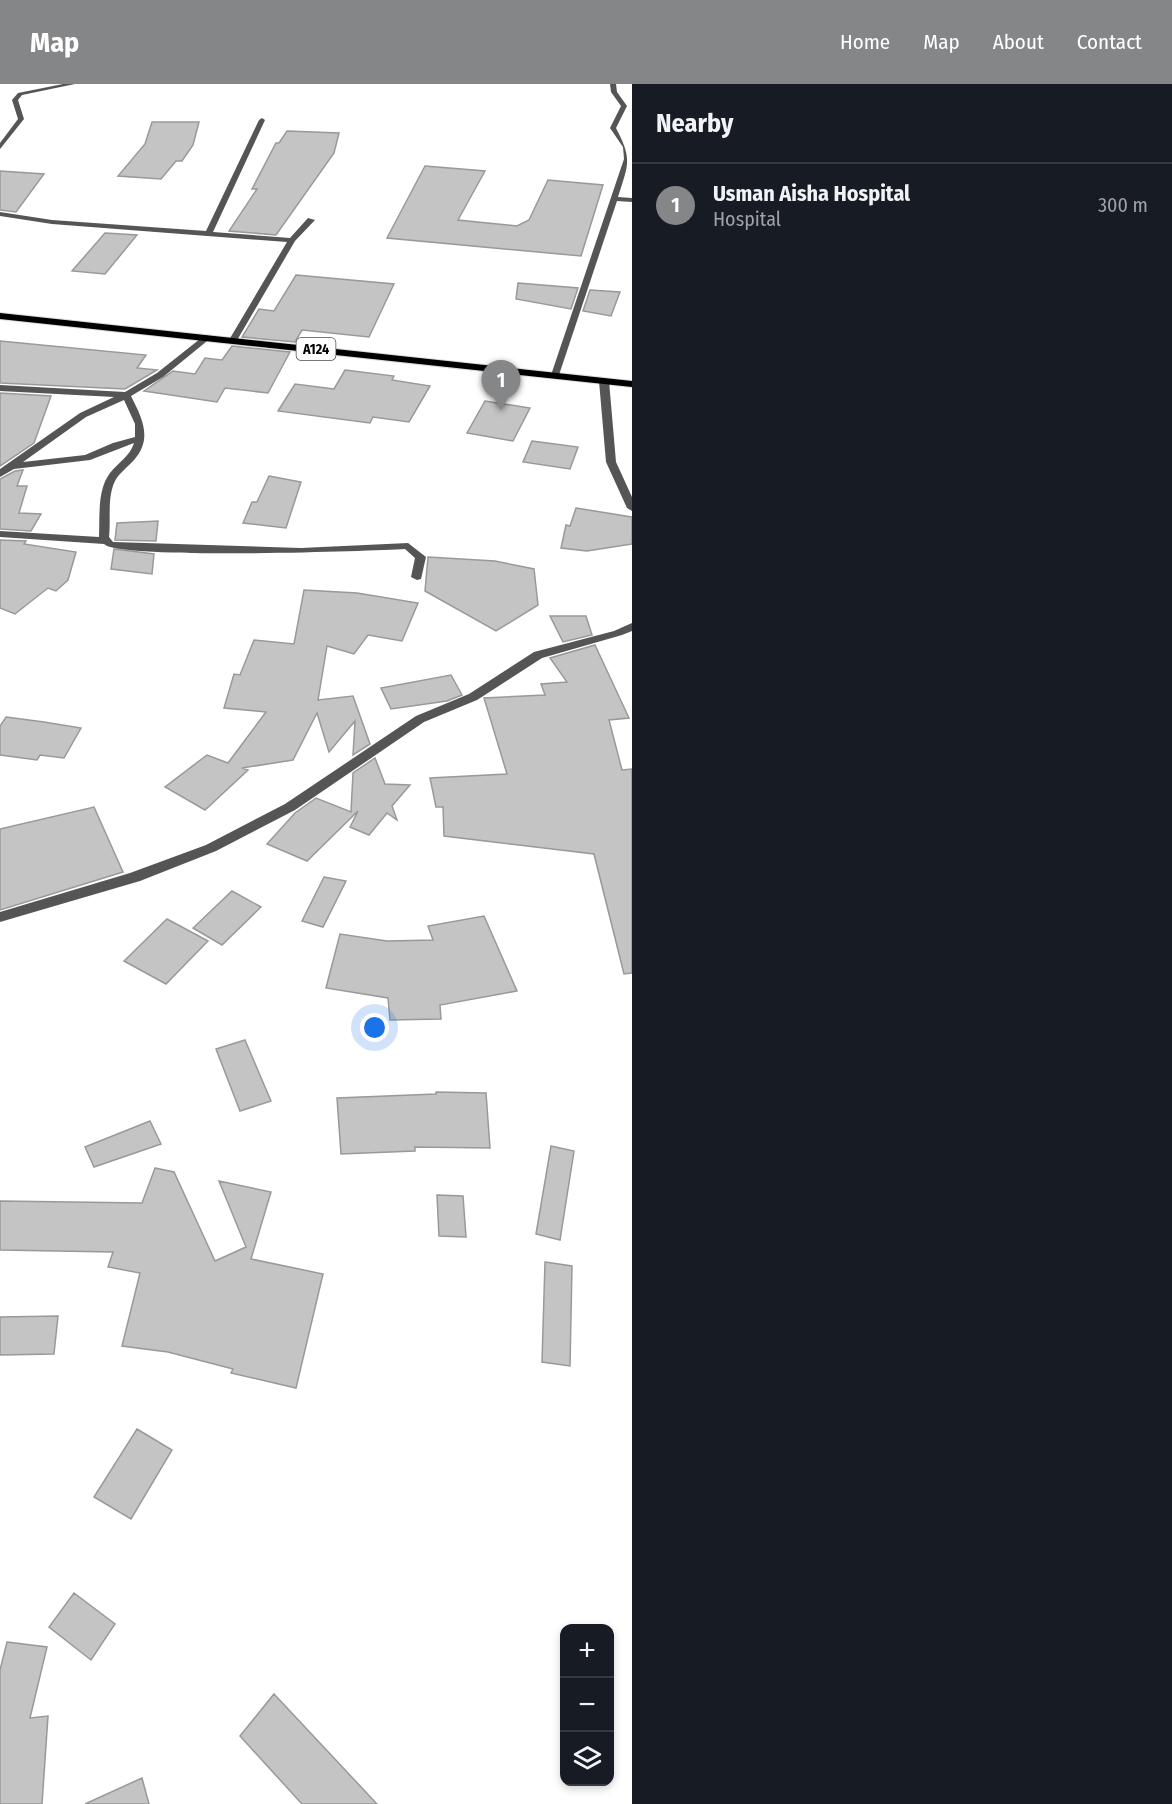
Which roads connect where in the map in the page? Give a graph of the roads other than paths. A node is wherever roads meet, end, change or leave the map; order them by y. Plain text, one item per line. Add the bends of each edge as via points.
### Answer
1 (72, 84) edge
2 (613, 84) edge
3 (628, 106) edge
4 (262, 120) dead end
5 (0, 147) edge
6 (615, 199) junction
7 (632, 200) edge
8 (0, 214) edge
9 (311, 220) dead end
10 (208, 234) junction
11 (292, 240) junction
12 (0, 316) edge
13 (208, 337) junction
14 (233, 340) junction
15 (555, 375) junction
16 (604, 381) junction
17 (632, 384) edge
18 (0, 388) edge
19 (126, 395) junction
20 (140, 439) junction
21 (13, 466) junction
22 (0, 474) edge
23 (632, 508) edge
24 (0, 534) edge
25 (106, 541) junction
26 (417, 577) dead end
27 (632, 626) edge
28 (0, 917) edge

1 - 5 street via 20,94 15,100 21,119
2 - 3 street via 614,92
3 - 6 street via 613,128 626,147 627,159
4 - 10 street
6 - 7 street
6 - 15 street
8 - 10 street
9 - 11 street
10 - 11 street
11 - 14 street
12 - 13 highway, A124
13 - 14 highway, A124
13 - 19 street via 160,375
14 - 15 highway, A124
15 - 16 highway, A124
16 - 17 highway, A124
16 - 23 street via 611,462
18 - 19 street
19 - 20 street via 140,424
19 - 21 street via 46,438
20 - 21 street via 87,458
20 - 25 street via 139,447 117,470 106,494
21 - 22 street
24 - 25 street
25 - 26 street via 110,545 140,548 301,550 408,546 421,557
27 - 28 street via 538,655 473,698 420,719 290,807 211,848 135,877

